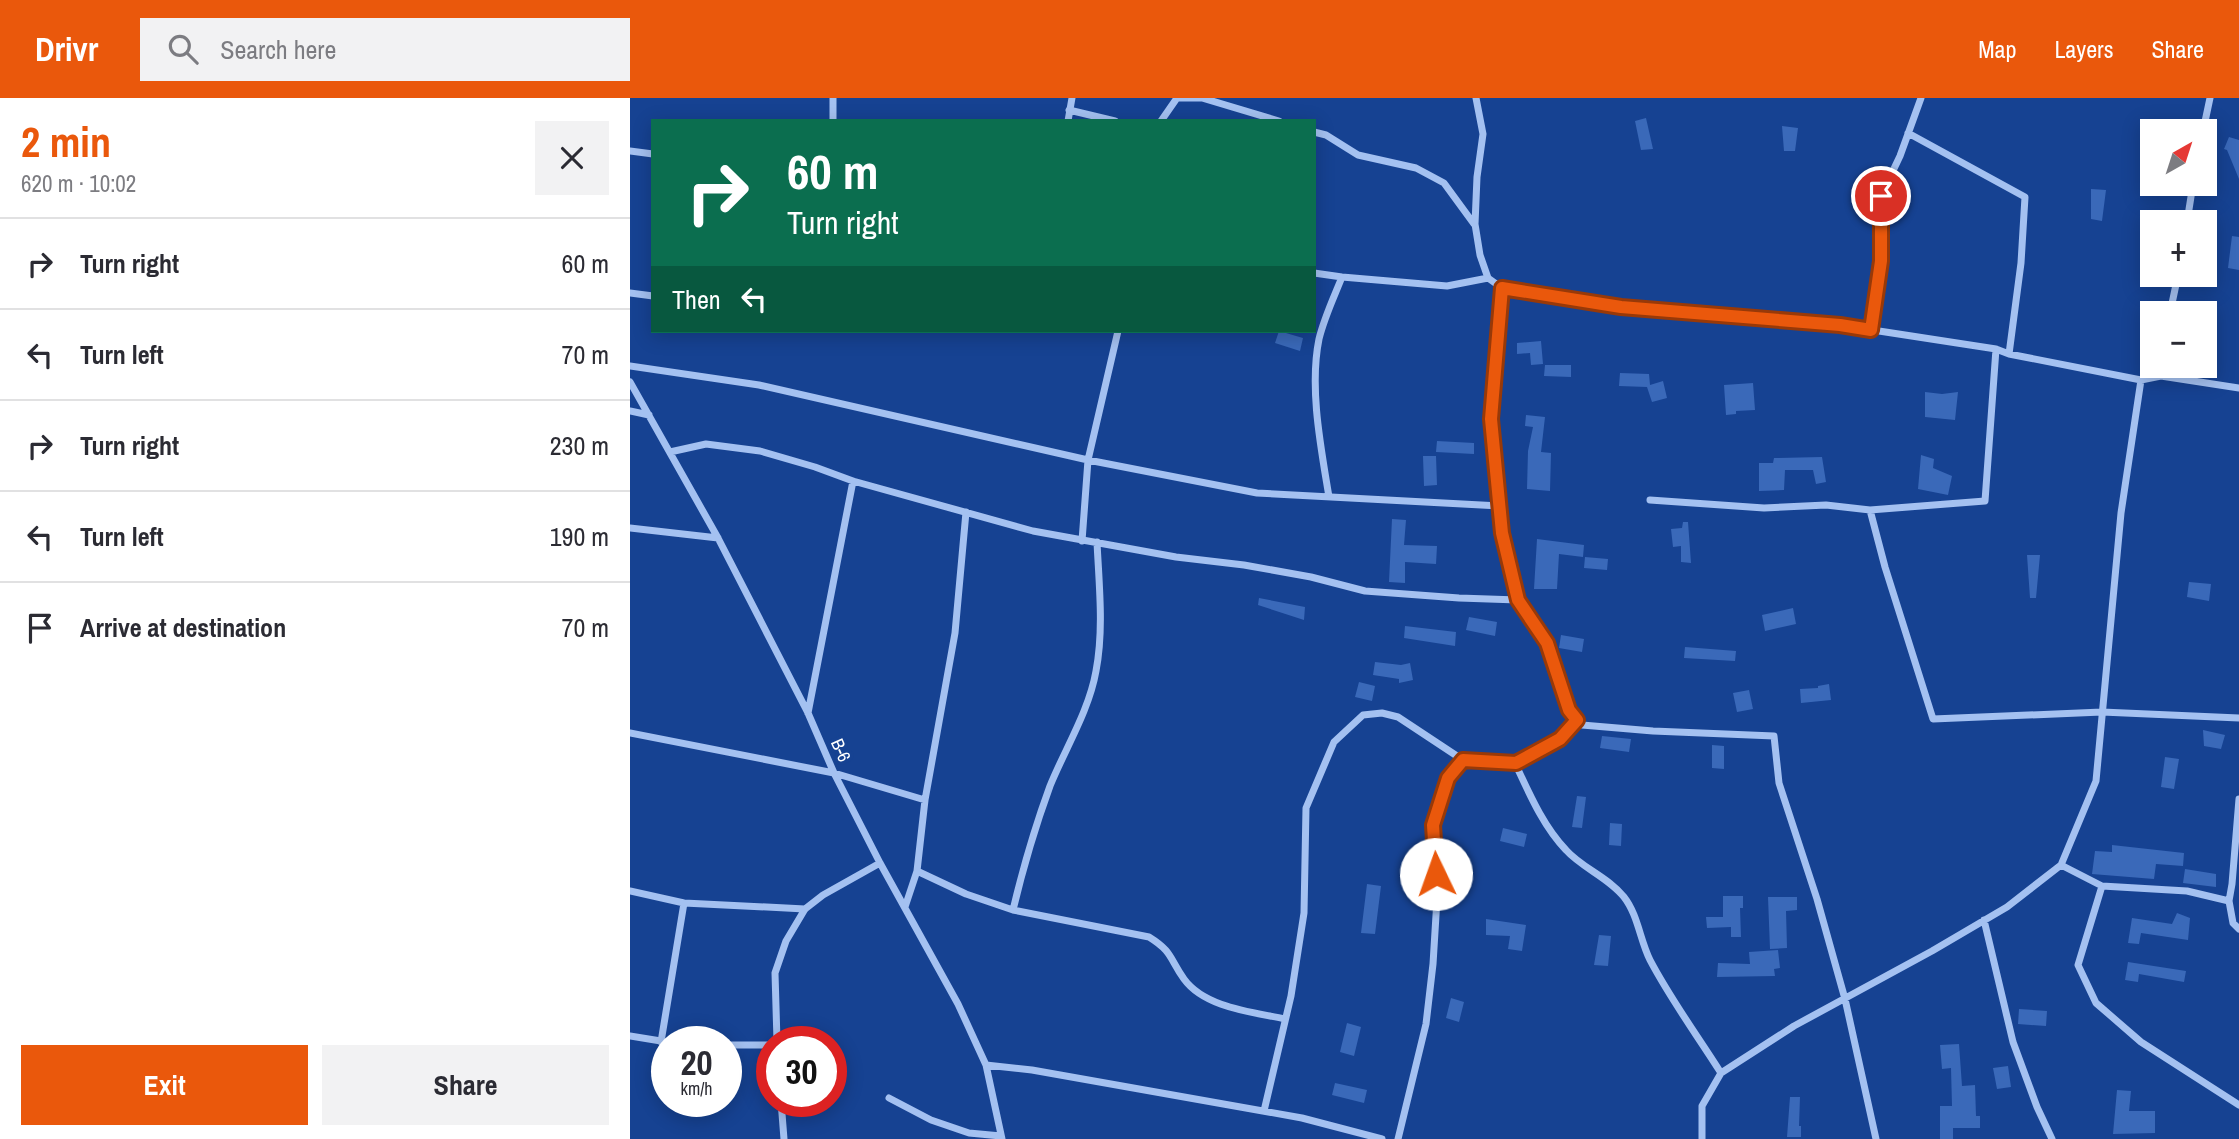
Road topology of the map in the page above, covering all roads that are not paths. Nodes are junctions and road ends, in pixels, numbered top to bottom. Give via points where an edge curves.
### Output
1 (833, 98) edge
2 (1072, 98) edge
3 (1177, 98) edge
4 (1476, 98) edge
5 (1921, 98) edge
6 (2210, 98) edge
7 (1069, 110) junction
8 (834, 119) edge
9 (1068, 119) edge
10 (1107, 119) edge
11 (1162, 119) edge
12 (1272, 119) edge
13 (2206, 119) edge
14 (1316, 132) edge
15 (1908, 133) junction
16 (630, 151) edge
17 (651, 154) edge
18 (1475, 224) junction
19 (1316, 273) edge
20 (1342, 277) junction
21 (1488, 278) junction
22 (1502, 288) junction
23 (630, 293) edge
24 (651, 296) edge
25 (1871, 330) junction
26 (1118, 333) edge
27 (1996, 349) junction
28 (2009, 354) junction
29 (630, 366) edge
30 (2151, 378) edge
31 (2174, 378) edge
32 (2141, 380) junction
33 (630, 382) edge
34 (2239, 388) edge
35 (630, 411) edge
36 (649, 415) junction
37 (670, 452) junction
38 (1088, 460) junction
39 (853, 481) junction
40 (1329, 497) junction
41 (1650, 500) dead end
42 (1500, 506) junction
43 (1870, 510) junction
44 (966, 512) junction
45 (630, 527) edge
46 (718, 538) junction
47 (1082, 541) junction
48 (1097, 542) junction
49 (1518, 600) junction
50 (2102, 712) junction
51 (808, 713) junction
52 (2239, 718) edge
53 (1577, 720) junction
54 (630, 733) edge
55 (1463, 760) junction
56 (1516, 763) junction
57 (834, 773) junction
58 (2239, 799) edge
59 (925, 800) junction
60 (880, 863) junction
61 (2061, 865) junction
62 (917, 871) junction
63 (2236, 872) edge
64 (2102, 886) junction
65 (630, 891) edge
66 (2229, 901) junction
67 (684, 903) junction
68 (905, 907) junction
69 (805, 909) junction
70 (1013, 910) junction
71 (1984, 920) junction
72 (2239, 929) edge
73 (1845, 999) junction
74 (1285, 1019) junction
75 (666, 1026) edge
76 (777, 1026) edge
77 (630, 1036) edge
78 (651, 1040) edge
79 (986, 1065) junction
80 (1721, 1073) junction
81 (889, 1098) dead end
82 (2239, 1105) edge
83 (1264, 1111) junction
84 (782, 1117) edge
85 (1002, 1137) edge
86 (1372, 1138) edge
87 (784, 1139) edge
88 (1382, 1139) edge
89 (1398, 1139) edge
90 (1702, 1139) edge
91 (1877, 1139) edge
92 (2052, 1139) edge

1 - 8 street
2 - 7 street
3 - 11 street
3 - 12 street via 1202,98
4 - 18 street via 1483,134
5 - 15 street
6 - 13 street
7 - 9 street
7 - 10 street
14 - 18 street via 1358,155 1416,169 1444,183
15 - 25 street via 1881,196 1881,261
15 - 28 street via 2025,197
16 - 17 street
18 - 21 street
19 - 20 street
20 - 21 street via 1447,286
20 - 40 street via 1315,364 1320,445
21 - 22 street
22 - 25 street via 1621,307
22 - 42 street via 1491,419
23 - 24 street
25 - 27 street
26 - 38 street
27 - 28 street
27 - 43 street via 1985,501
28 - 32 street
29 - 38 street via 759,385
30 - 32 street
31 - 34 street
32 - 50 street via 2121,513
33 - 36 street, B-6
35 - 36 street
36 - 37 street, B-6
37 - 39 street via 706,444 732,446
37 - 46 street, B-6
38 - 40 street via 1257,493
38 - 47 street
39 - 44 street
39 - 51 street
40 - 42 street
41 - 43 street
42 - 49 street
43 - 50 street via 1933,719
44 - 47 street
44 - 59 street via 955,633
45 - 46 street
46 - 51 street, B-6
47 - 48 street
48 - 49 street via 1271,569 1365,591
48 - 70 street via 1101,636 1096,674 1028,849
49 - 53 street via 1547,643 1569,710
50 - 52 street
50 - 61 street via 2096,781
51 - 57 street, B-6
53 - 56 street via 1560,739
53 - 73 street via 1582,725 1653,731 1774,736 1779,782
54 - 57 street
55 - 56 street
55 - 74 street via 1398,718 1382,713 1363,715 1334,742 1306,808 1304,913
55 - 89 street via 1448,778 1433,825 1437,899 1433,964 1426,1024
56 - 80 street via 1535,806 1566,851 1625,898 1672,1001
57 - 59 street
57 - 60 street, B-6
58 - 63 street
59 - 62 street
60 - 68 street, B-6
60 - 69 street
61 - 64 street
61 - 71 street
62 - 68 street
62 - 70 street
63 - 66 street
64 - 66 street via 2187,891
64 - 82 street via 2078,965 2096,1003 2141,1042
65 - 67 street
66 - 72 street via 2233,923
67 - 69 street
67 - 75 street
68 - 79 street, B-6
69 - 76 street via 786,941 775,973
70 - 74 street via 1149,937 1165,947 1185,981 1203,996
71 - 73 street
71 - 92 street via 2013,1042
73 - 80 street
73 - 91 street
74 - 83 street
77 - 78 street
79 - 83 street
79 - 85 street, B-6
80 - 90 street via 1702,1106
81 - 85 street via 931,1120 969,1133
83 - 86 street
84 - 87 street
86 - 88 street

